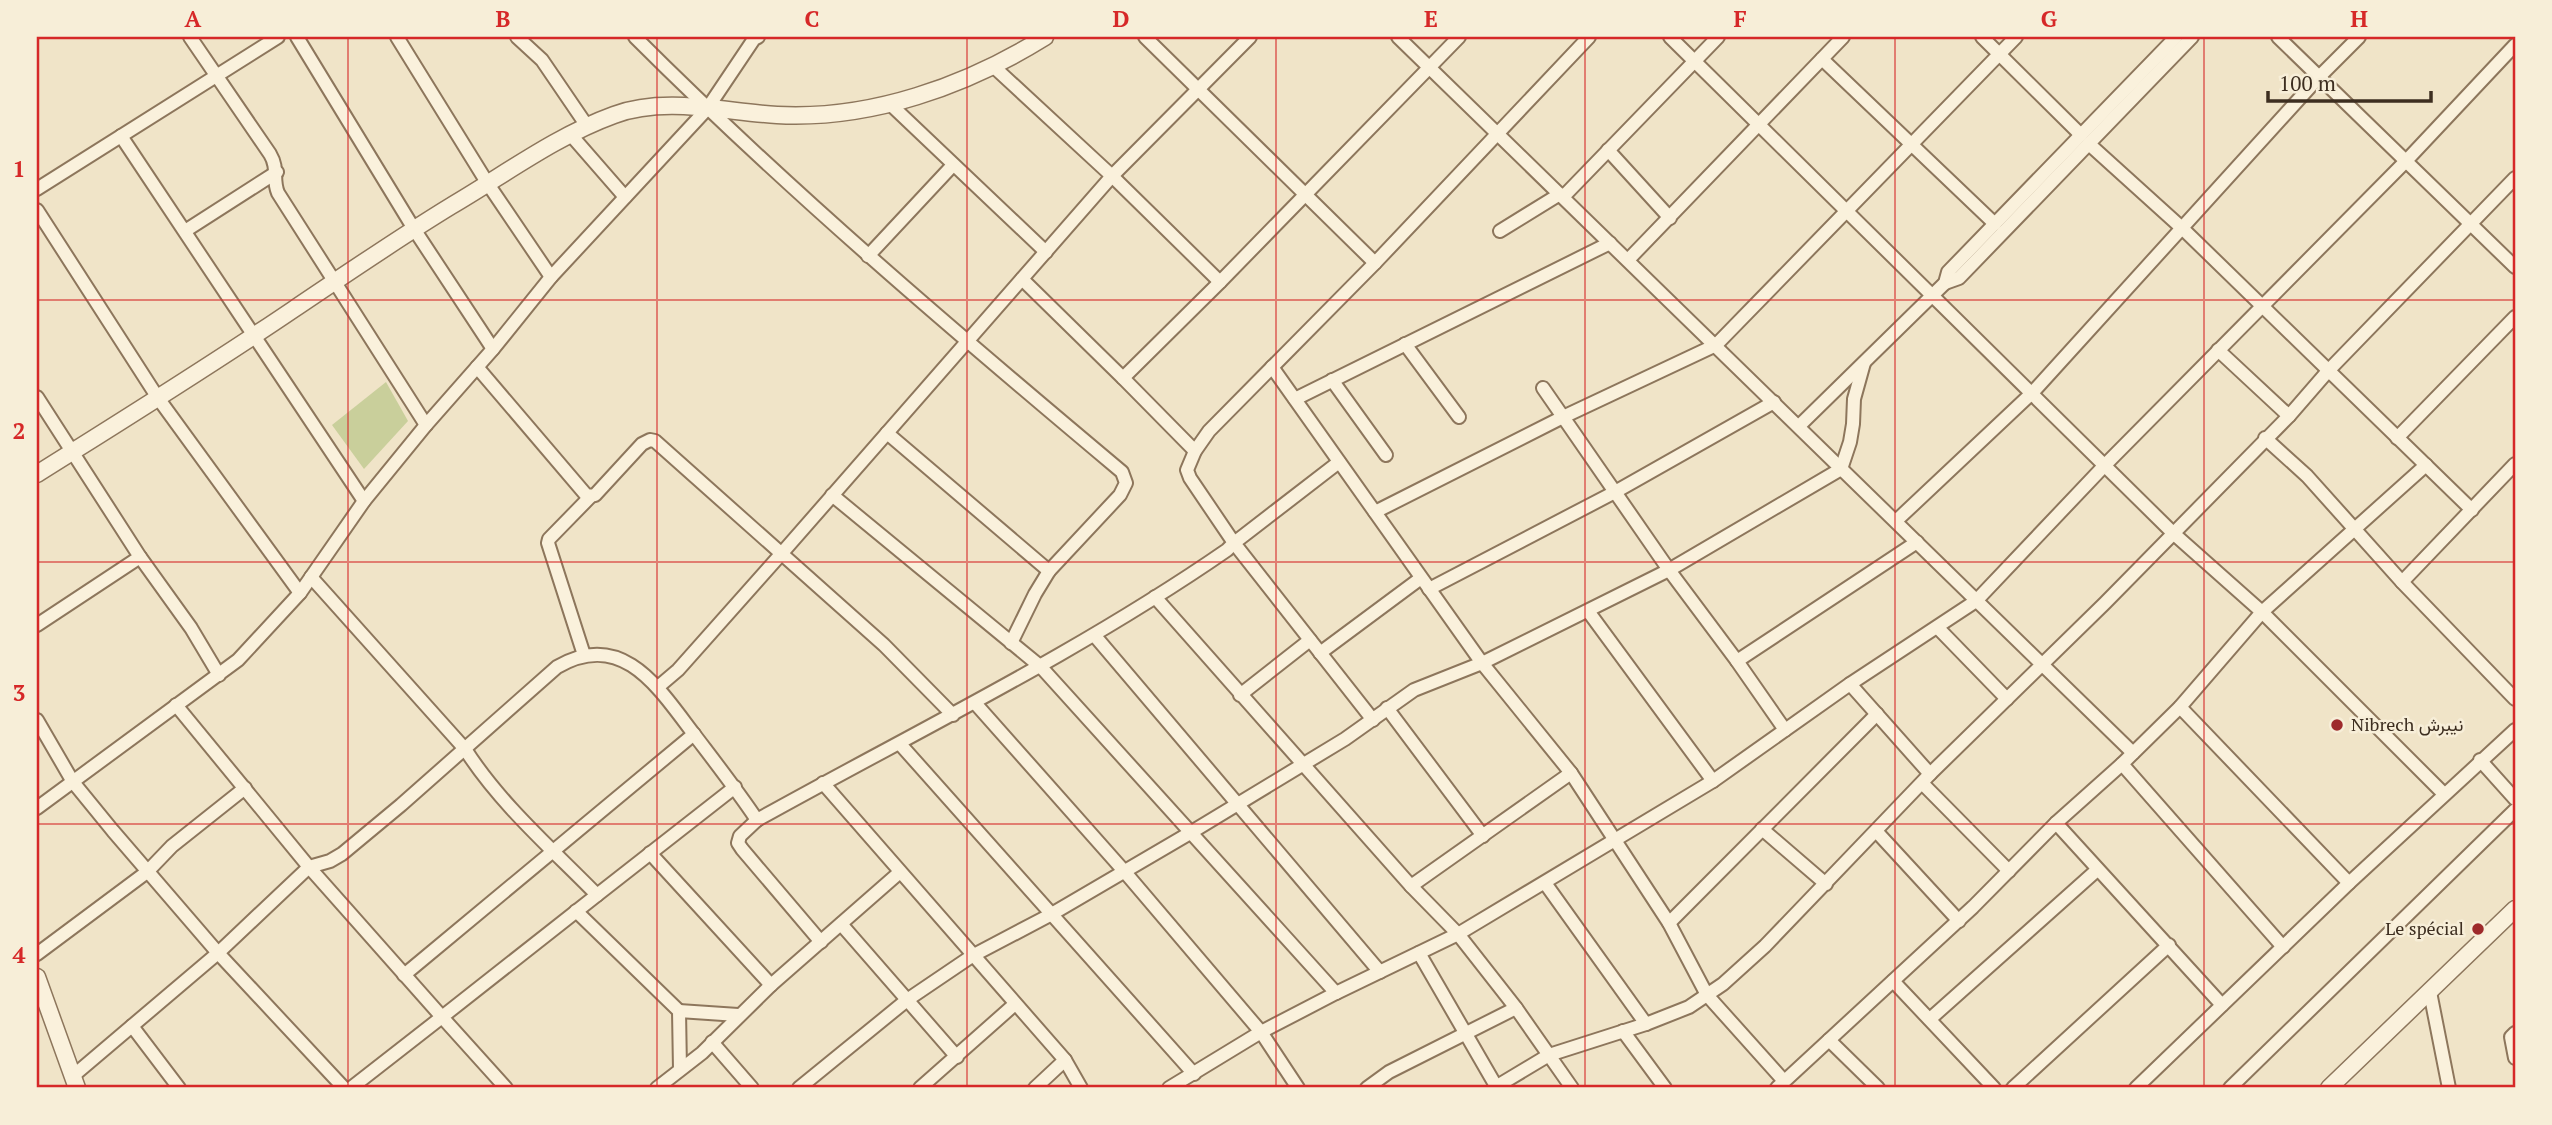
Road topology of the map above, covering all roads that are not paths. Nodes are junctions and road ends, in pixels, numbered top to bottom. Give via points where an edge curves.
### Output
1 (190, 37) edge
2 (278, 37) edge
3 (297, 37) edge
4 (397, 37) edge
5 (517, 37) edge
6 (635, 37) edge
7 (755, 37) edge
8 (1045, 37) edge
9 (1145, 37) edge
10 (1250, 37) edge
11 (1398, 37) edge
12 (1459, 37) edge
13 (1589, 37) edge
14 (1670, 37) edge
15 (1718, 37) edge
16 (1843, 37) edge
17 (1982, 37) edge
18 (2016, 37) edge
19 (2176, 37) edge
20 (2192, 37) edge
21 (2278, 37) edge
22 (2359, 37) edge
23 (2515, 45) edge
24 (2000, 54) junction
25 (1822, 59) junction
26 (1695, 60) junction
27 (993, 66) junction
28 (1430, 67) junction
29 (215, 76) junction
30 (2319, 77) junction
31 (1198, 89) junction
32 (889, 103) junction
33 (707, 109) junction
34 (1760, 124) junction
35 (587, 126) junction
36 (1498, 134) junction
37 (571, 135) junction
38 (121, 136) junction
39 (2085, 139) junction
40 (1911, 145) junction
41 (1608, 150) junction
42 (2406, 161) junction
43 (953, 165) junction
44 (277, 172) junction
45 (1112, 176) junction
46 (2515, 178) edge
47 (488, 184) junction
48 (37, 189) edge
49 (1306, 195) junction
50 (1562, 196) junction
51 (625, 197) junction
52 (37, 210) edge
53 (1846, 211) junction
54 (1670, 218) junction
55 (1995, 224) junction
56 (2472, 225) junction
57 (414, 229) junction
58 (2183, 229) junction
59 (185, 231) junction
60 (1500, 232) dead end
61 (1610, 243) junction
62 (1046, 252) junction
63 (868, 256) junction
64 (1628, 260) junction
65 (1375, 263) junction
66 (2515, 267) edge
67 (551, 276) junction
68 (1022, 279) junction
69 (335, 281) junction
70 (1220, 282) junction
71 (1945, 283) junction
72 (1933, 295) junction
73 (2261, 306) junction
74 (2515, 317) edge
75 (255, 335) junction
76 (967, 342) junction
77 (1405, 344) junction
78 (1716, 345) junction
79 (493, 349) junction
80 (2218, 350) junction
81 (1864, 362) junction
82 (477, 367) junction
83 (1272, 367) junction
84 (2328, 371) junction
85 (1123, 378) junction
86 (1332, 380) junction
87 (1543, 388) dead end
88 (2033, 392) junction
89 (37, 397) edge
90 (158, 398) junction
91 (1295, 399) junction
92 (1774, 402) junction
93 (2289, 416) junction
94 (1460, 417) dead end
95 (1563, 417) junction
96 (426, 425) junction
97 (1798, 426) junction
98 (887, 433) junction
99 (2265, 438) junction
100 (2398, 438) junction
101 (1195, 451) junction
102 (73, 452) junction
103 (1385, 455) dead end
104 (1339, 462) junction
105 (2515, 464) edge
106 (2105, 465) junction
107 (2426, 465) junction
108 (1841, 469) junction
109 (37, 474) edge
110 (1615, 492) junction
111 (832, 495) junction
112 (592, 496) junction
113 (364, 501) junction
114 (2472, 510) junction
115 (1374, 512) junction
116 (1896, 521) junction
117 (2353, 529) junction
118 (2173, 533) junction
119 (1917, 542) junction
120 (1234, 543) junction
121 (782, 554) junction
122 (140, 557) junction
123 (1669, 570) junction
124 (1049, 572) junction
125 (311, 577) junction
126 (1421, 578) junction
127 (2402, 582) junction
128 (1429, 589) junction
129 (300, 593) junction
130 (1155, 597) junction
131 (1976, 601) junction
132 (1588, 611) junction
133 (2262, 612) junction
134 (37, 625) edge
135 (1938, 628) junction
136 (1095, 636) junction
137 (1310, 640) junction
138 (1011, 643) junction
139 (1320, 653) junction
140 (584, 655) junction
141 (1737, 661) junction
142 (1482, 663) junction
143 (2042, 665) junction
144 (1041, 667) junction
145 (219, 675) junction
146 (1850, 684) junction
147 (658, 687) junction
148 (1240, 695) junction
149 (2007, 699) junction
150 (2515, 699) edge
151 (975, 703) junction
152 (176, 705) junction
153 (2180, 707) junction
154 (1387, 708) junction
155 (1877, 714) junction
156 (953, 715) junction
157 (37, 720) edge
158 (1373, 720) junction
159 (1785, 730) junction
160 (2515, 730) edge
161 (694, 734) junction
162 (900, 744) junction
163 (465, 749) junction
164 (2133, 753) junction
165 (2480, 760) junction
166 (1303, 764) junction
167 (2122, 764) junction
168 (1571, 773) junction
169 (1926, 778) junction
170 (1713, 781) junction
171 (73, 782) junction
172 (823, 783) junction
173 (735, 787) junction
174 (245, 788) junction
175 (2444, 794) junction
176 (2515, 799) edge
177 (1238, 804) junction
178 (37, 808) edge
179 (2515, 810) edge
180 (757, 820) junction
181 (2056, 823) junction
182 (1762, 829) junction
183 (1877, 831) junction
184 (1190, 833) junction
185 (1483, 836) junction
186 (1617, 841) junction
187 (554, 851) junction
188 (650, 853) junction
189 (309, 867) junction
190 (2097, 870) junction
191 (1124, 871) junction
192 (2009, 871) junction
193 (147, 872) junction
194 (900, 872) junction
195 (1545, 883) junction
196 (2349, 883) junction
197 (1826, 884) junction
198 (1411, 886) junction
199 (597, 895) junction
200 (2515, 909) edge
201 (576, 911) junction
202 (1050, 915) junction
203 (1959, 921) junction
204 (1668, 923) junction
205 (841, 924) junction
206 (1458, 934) junction
207 (821, 942) junction
208 (2169, 945) junction
209 (2283, 947) junction
210 (218, 953) junction
211 (1419, 953) junction
212 (37, 954) edge
213 (972, 956) junction
214 (1380, 972) junction
215 (404, 975) junction
216 (37, 977) edge
217 (1894, 981) junction
218 (771, 985) junction
219 (2430, 992) junction
220 (1336, 993) junction
221 (1707, 995) junction
222 (907, 1000) junction
223 (1015, 1004) junction
224 (2222, 1005) junction
225 (1516, 1008) junction
226 (679, 1012) junction
227 (738, 1015) junction
228 (442, 1017) junction
229 (1930, 1019) junction
230 (1646, 1024) junction
231 (132, 1026) junction
232 (1623, 1031) junction
233 (1261, 1032) junction
234 (2515, 1032) edge
235 (1467, 1035) junction
236 (1829, 1040) junction
237 (712, 1042) junction
238 (1549, 1055) junction
239 (957, 1057) junction
240 (2515, 1058) edge
241 (1065, 1060) junction
242 (680, 1069) junction
243 (1194, 1074) junction
244 (75, 1082) edge
245 (1781, 1085) edge
246 (1495, 1087) edge
247 (179, 1088) edge
248 (344, 1088) edge
249 (351, 1088) edge
250 (506, 1088) edge
251 (657, 1088) edge
252 (751, 1088) edge
253 (799, 1088) edge
254 (920, 1088) edge
255 (1035, 1088) edge
256 (1082, 1088) edge
257 (1168, 1088) edge
258 (1298, 1088) edge
259 (1367, 1088) edge
260 (1572, 1088) edge
261 (1665, 1088) edge
262 (1878, 1088) edge
263 (1994, 1088) edge
264 (2013, 1088) edge
265 (2136, 1088) edge
266 (2230, 1088) edge
267 (2329, 1088) edge
268 (2449, 1088) edge

1 - 29 street
2 - 29 street
3 - 57 street
4 - 47 street
5 - 35 street via 542,60
6 - 33 street
7 - 33 street
8 - 27 street
9 - 31 street
10 - 31 street
11 - 28 street
12 - 28 street
13 - 36 street
14 - 26 street
15 - 26 street
16 - 25 street
17 - 24 street
18 - 24 street
19 - 39 street
20 - 39 street
21 - 30 street
22 - 30 street
23 - 42 street
24 - 39 street
24 - 40 street
25 - 34 street
25 - 40 street
26 - 34 street
26 - 41 street
27 - 32 street
27 - 45 street
28 - 36 street
28 - 49 street
29 - 38 street
29 - 44 street via 270,154
30 - 42 street
30 - 58 street
31 - 45 street
31 - 49 street
32 - 33 street via 802,115
32 - 43 street
33 - 35 street via 638,108
33 - 51 street
33 - 63 street
34 - 53 street
34 - 54 street
35 - 37 street
36 - 50 street
36 - 65 street
37 - 47 street
37 - 51 street
38 - 48 street
38 - 59 street
39 - 55 street
39 - 58 street
39 - 71 street via 1959,278
40 - 53 street
40 - 55 street
41 - 50 street
41 - 54 street
42 - 56 street
42 - 73 street
43 - 62 street
43 - 63 street
44 - 59 street
44 - 69 street via 278,193
45 - 62 street
45 - 70 street
46 - 56 street
47 - 57 street
47 - 67 street
49 - 65 street
49 - 70 street
50 - 60 street
50 - 61 street
51 - 67 street
52 - 90 street
53 - 72 street
53 - 78 street
54 - 64 street
55 - 71 street via 1948,272
56 - 66 street
56 - 84 street
57 - 69 street
57 - 79 street
58 - 73 street
58 - 88 street
59 - 75 street
61 - 64 street
61 - 77 street
62 - 68 street
63 - 76 street
64 - 78 street
65 - 83 street
67 - 79 street
68 - 76 street
68 - 85 street
69 - 75 street
69 - 96 street
70 - 85 street
71 - 72 street
72 - 81 street
72 - 88 street
73 - 80 street
73 - 84 street
74 - 100 street
75 - 90 street
75 - 113 street
76 - 98 street
76 - 124 street via 1122,472 1126,483
77 - 86 street
77 - 94 street
78 - 92 street
78 - 95 street
79 - 82 street
80 - 93 street
80 - 106 street
81 - 97 street
81 - 108 street
82 - 96 street
82 - 112 street via 587,496
83 - 91 street
83 - 101 street
84 - 93 street
84 - 100 street
85 - 101 street
86 - 91 street
86 - 103 street
87 - 95 street
88 - 106 street
88 - 116 street
89 - 102 street
90 - 102 street
90 - 129 street
91 - 104 street
92 - 97 street
92 - 110 street
93 - 99 street
95 - 110 street
95 - 115 street
96 - 113 street
97 - 108 street
98 - 111 street
98 - 124 street
99 - 117 street via 2307,476
99 - 118 street
100 - 107 street
101 - 120 street via 1187,470 1190,478
102 - 109 street
102 - 122 street
104 - 115 street
104 - 120 street
105 - 114 street
106 - 118 street
106 - 131 street
107 - 114 street
107 - 117 street
108 - 116 street
108 - 123 street
110 - 123 street
110 - 128 street
111 - 121 street
111 - 138 street
112 - 121 street via 642,444 655,441
112 - 140 street via 548,544
113 - 125 street
114 - 127 street
115 - 126 street
116 - 119 street
117 - 127 street
117 - 133 street
118 - 133 street
118 - 143 street
119 - 131 street
119 - 141 street
120 - 130 street
120 - 137 street
121 - 147 street
121 - 156 street via 884,645
122 - 134 street
122 - 145 street
123 - 132 street
123 - 141 street
124 - 138 street
125 - 129 street
125 - 163 street
126 - 128 street
126 - 139 street
127 - 150 street
128 - 142 street
129 - 145 street
130 - 136 street
130 - 148 street
131 - 135 street
131 - 143 street
132 - 142 street
132 - 170 street
133 - 153 street
133 - 175 street
135 - 146 street
135 - 149 street
136 - 144 street
136 - 177 street
137 - 139 street
137 - 148 street
138 - 144 street
139 - 158 street
140 - 147 street via 615,657 635,666
140 - 163 street via 557,667
141 - 159 street
142 - 154 street via 1414,690
142 - 168 street
143 - 149 street
143 - 164 street
144 - 151 street
144 - 184 street
145 - 152 street
146 - 155 street
146 - 159 street
147 - 161 street
148 - 166 street
149 - 169 street
151 - 156 street
151 - 191 street
152 - 171 street
152 - 174 street
153 - 164 street
153 - 196 street
154 - 158 street
154 - 185 street
155 - 169 street
155 - 182 street
156 - 162 street
157 - 171 street
158 - 166 street
159 - 170 street
160 - 165 street
161 - 173 street
161 - 187 street
162 - 172 street
162 - 202 street
163 - 187 street
163 - 189 street via 342,854
164 - 167 street
165 - 175 street
165 - 176 street
166 - 177 street
166 - 198 street
167 - 181 street
167 - 209 street
168 - 185 street
168 - 186 street
169 - 183 street
169 - 192 street
170 - 186 street
171 - 178 street
171 - 193 street
172 - 180 street
172 - 194 street
173 - 180 street
173 - 188 street
174 - 189 street
174 - 193 street
175 - 196 street
177 - 184 street
177 - 214 street
179 - 266 street
180 - 207 street via 738,843
181 - 190 street
181 - 192 street
182 - 197 street
182 - 204 street
183 - 197 street
183 - 203 street
184 - 191 street
184 - 220 street
185 - 198 street
186 - 195 street
186 - 204 street
187 - 199 street
187 - 215 street
188 - 199 street
188 - 218 street
189 - 210 street
189 - 215 street
190 - 208 street
190 - 229 street
191 - 202 street
191 - 233 street
192 - 203 street
193 - 210 street
193 - 212 street
194 - 205 street
194 - 213 street
195 - 206 street
195 - 230 street
196 - 209 street
197 - 221 street via 1765,946
198 - 206 street
199 - 201 street
200 - 219 street
201 - 226 street
201 - 228 street
202 - 213 street
202 - 243 street
203 - 217 street
204 - 221 street
205 - 207 street
205 - 222 street
206 - 211 street
206 - 225 street
207 - 218 street
208 - 224 street
208 - 264 street
209 - 224 street
210 - 231 street
210 - 248 street
211 - 214 street
211 - 235 street
213 - 222 street
213 - 223 street
214 - 220 street
215 - 228 street
216 - 244 street
217 - 229 street
217 - 236 street
218 - 227 street
219 - 267 street
219 - 268 street
220 - 233 street
221 - 230 street
221 - 245 street
222 - 239 street
222 - 253 street
223 - 239 street
223 - 241 street
224 - 265 street
225 - 235 street
225 - 238 street
226 - 227 street
226 - 242 street
227 - 237 street
228 - 249 street
228 - 250 street
229 - 263 street
230 - 232 street
231 - 244 street
231 - 247 street
232 - 238 street
232 - 261 street
233 - 243 street
233 - 258 street
234 - 240 street via 2511,1037
235 - 246 street
235 - 259 street via 1414,1059
236 - 245 street
236 - 262 street
237 - 242 street
237 - 252 street
238 - 246 street
238 - 260 street
239 - 254 street
241 - 255 street
241 - 256 street
242 - 251 street
243 - 257 street

